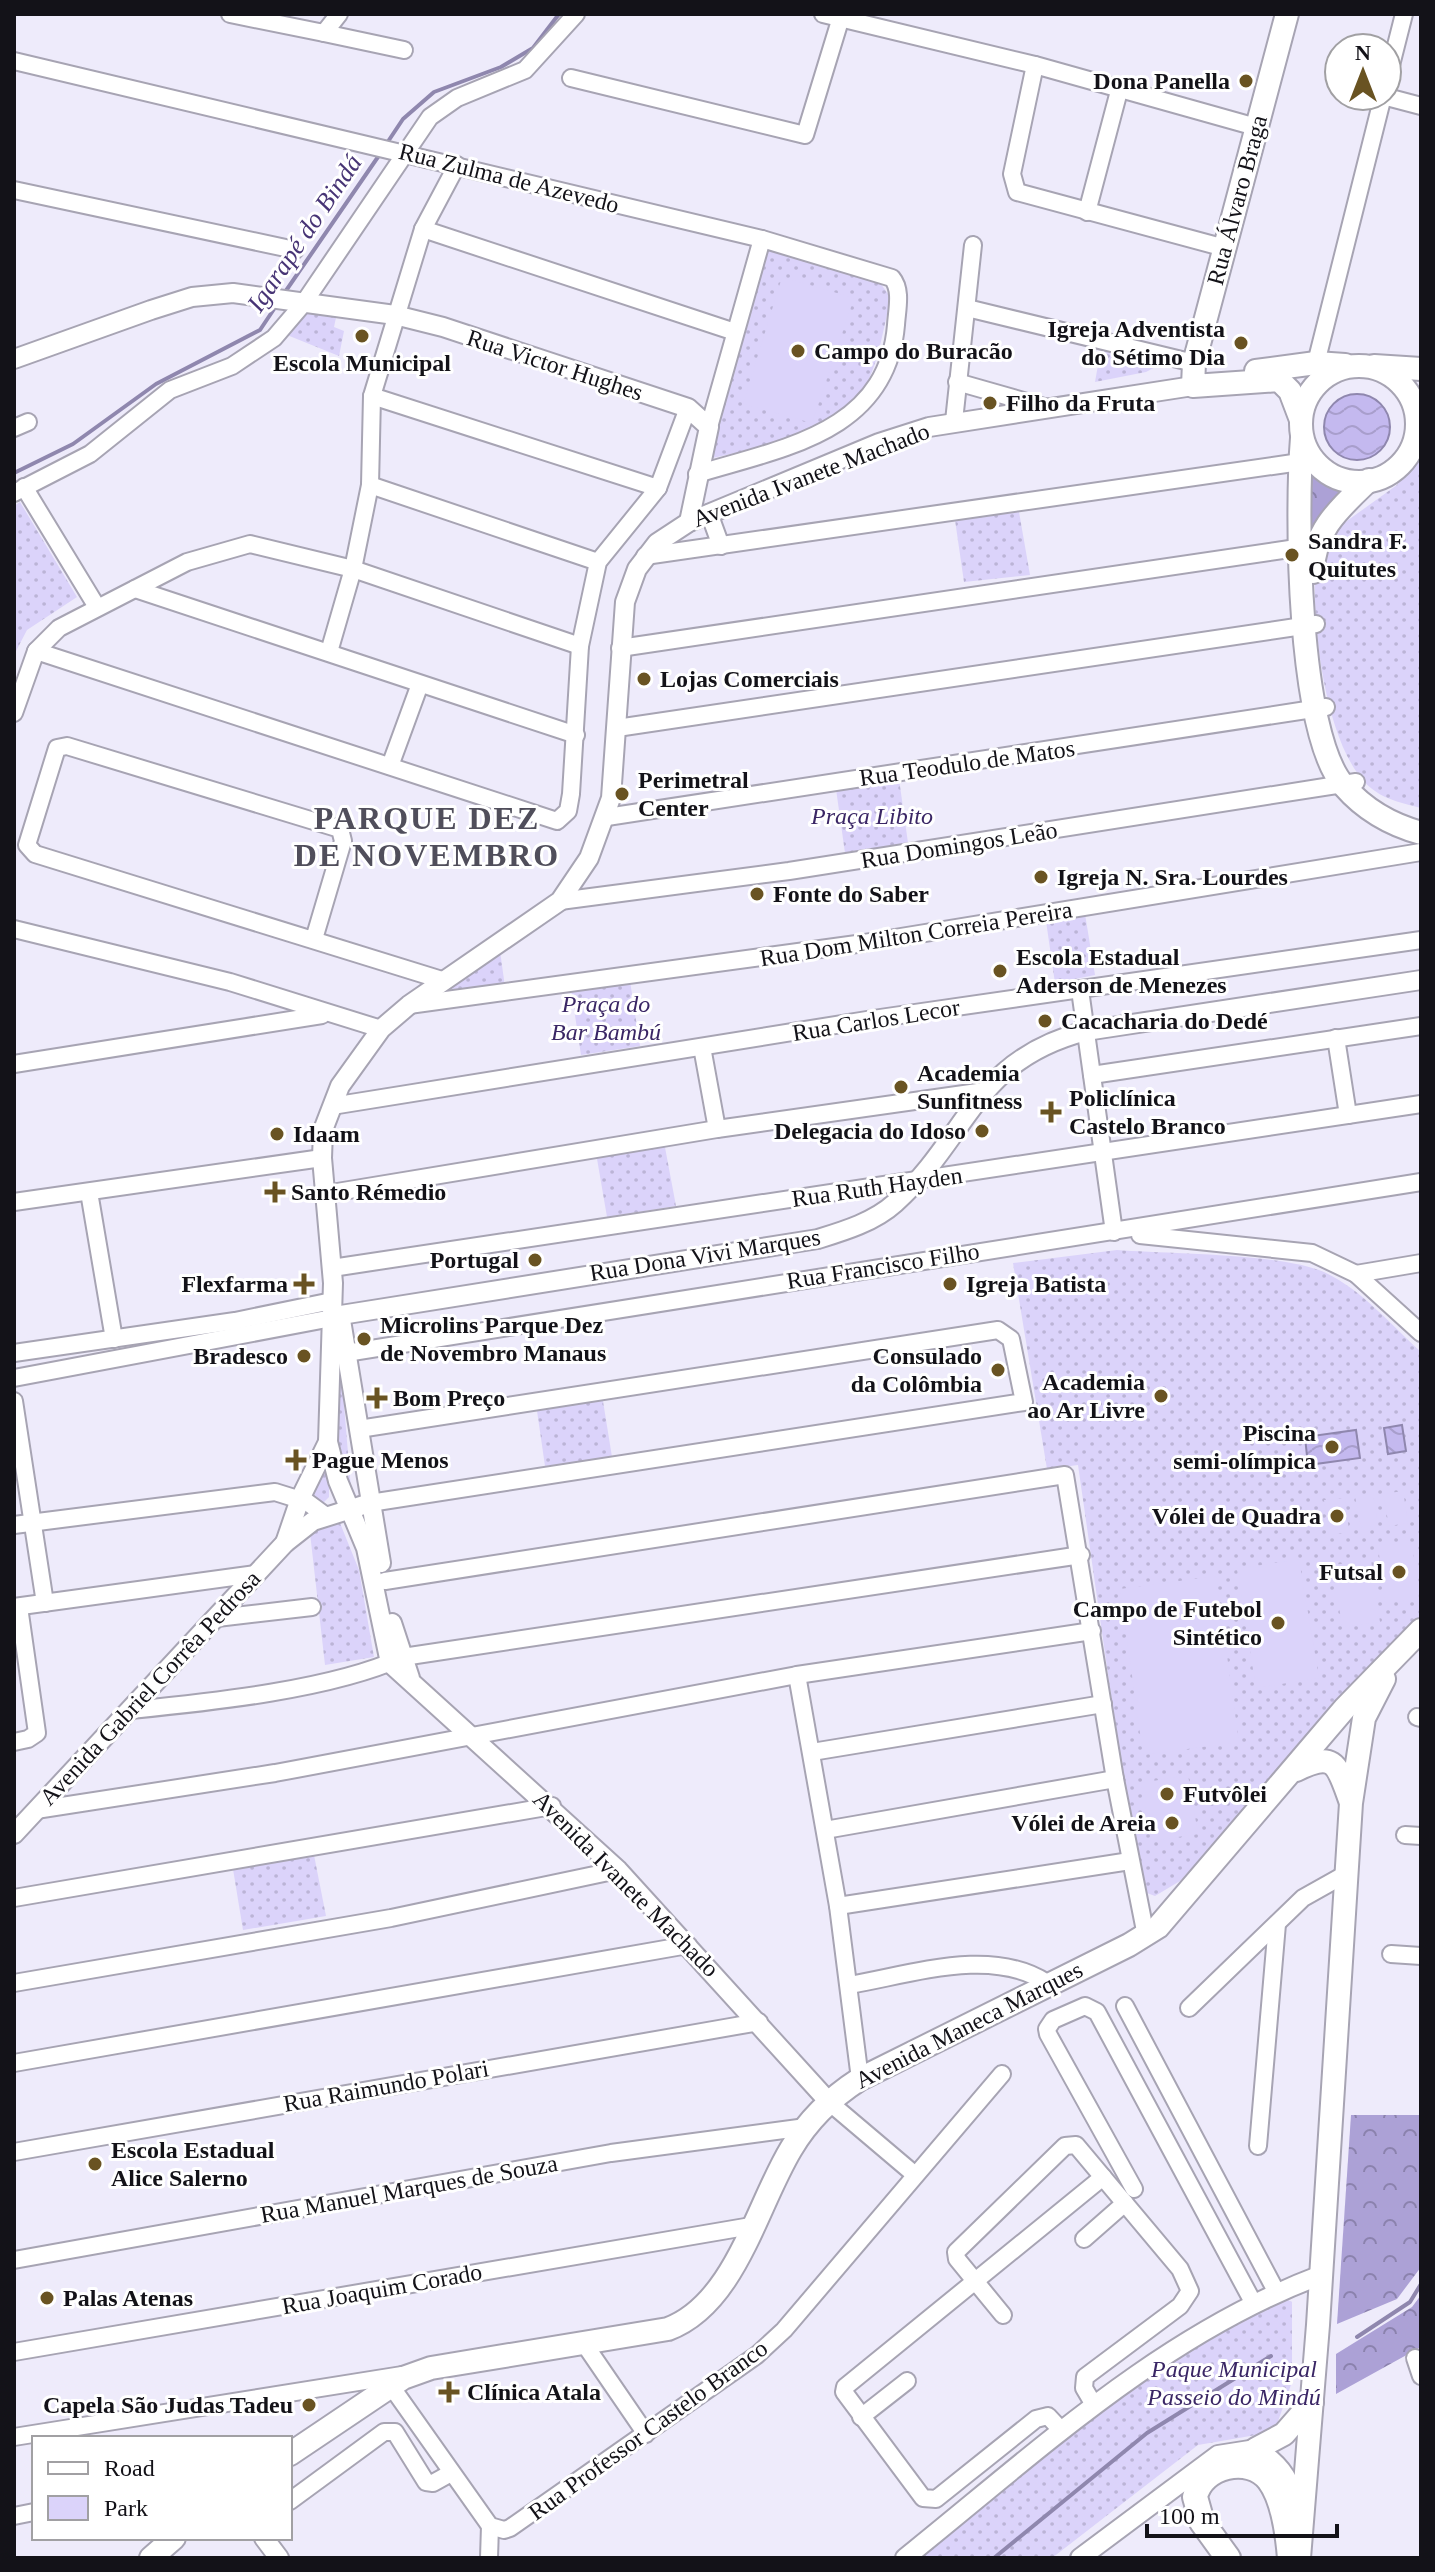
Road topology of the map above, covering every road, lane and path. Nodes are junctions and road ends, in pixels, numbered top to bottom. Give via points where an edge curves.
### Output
1 (230, 14) edge
2 (339, 14) edge
3 (576, 14) edge
4 (823, 14) edge
5 (1287, 14) edge
6 (841, 16) edge
7 (261, 18) edge
8 (324, 33) junction
9 (404, 50) dead end
10 (14, 61) edge
11 (1035, 65) junction
12 (571, 78) dead end
13 (1119, 91) junction
14 (1379, 112) edge
15 (1256, 127) junction
16 (399, 151) junction
17 (457, 165) junction
18 (14, 190) edge
19 (1087, 212) junction
20 (423, 229) junction
21 (762, 239) junction
22 (973, 245) dead end
23 (1225, 248) junction
24 (295, 250) dead end
25 (296, 302) junction
26 (967, 308) junction
27 (395, 315) junction
28 (735, 332) junction
29 (14, 359) edge
30 (1316, 363) junction
31 (1360, 366) junction
32 (1421, 369) edge
33 (1193, 375) junction
34 (957, 382) junction
35 (1221, 382) junction
36 (372, 396) junction
37 (688, 408) junction
38 (1049, 408) junction
39 (954, 421) junction
40 (1418, 424) edge
41 (709, 427) junction
42 (1302, 429) junction
43 (1300, 462) junction
44 (697, 474) junction
45 (1369, 480) junction
46 (370, 485) junction
47 (658, 488) junction
48 (19, 490) edge
49 (709, 513) junction
50 (689, 522) junction
51 (721, 546) junction
52 (1308, 546) junction
53 (645, 556) junction
54 (598, 562) junction
55 (353, 569) junction
56 (135, 589) junction
57 (97, 607) junction
58 (1311, 625) junction
59 (580, 646) junction
60 (620, 648) junction
61 (36, 651) junction
62 (329, 652) junction
63 (420, 684) junction
64 (15, 703) edge
65 (1320, 708) junction
66 (617, 728) junction
67 (576, 735) junction
68 (390, 766) junction
69 (1349, 783) junction
70 (607, 817) junction
71 (1421, 820) edge
72 (1421, 833) edge
73 (1421, 852) edge
74 (560, 901) junction
75 (14, 929) edge
76 (314, 939) junction
77 (1421, 940) edge
78 (1421, 980) edge
79 (445, 981) junction
80 (1080, 990) junction
81 (409, 1005) junction
82 (328, 1014) junction
83 (1421, 1026) edge
84 (381, 1029) junction
85 (1086, 1031) junction
86 (1336, 1038) junction
87 (702, 1047) junction
88 (14, 1064) edge
89 (1092, 1075) junction
90 (985, 1091) junction
91 (1421, 1104) edge
92 (332, 1106) junction
93 (1348, 1115) junction
94 (717, 1129) junction
95 (1103, 1154) junction
96 (322, 1158) junction
97 (915, 1182) junction
98 (1421, 1182) edge
99 (89, 1192) junction
100 (325, 1194) junction
101 (14, 1202) edge
102 (1114, 1232) junction
103 (1421, 1263) edge
104 (332, 1268) junction
105 (1356, 1274) junction
106 (335, 1306) junction
107 (1421, 1333) edge
108 (114, 1339) junction
109 (14, 1353) edge
110 (346, 1353) junction
111 (14, 1378) edge
112 (331, 1395) junction
113 (354, 1400) junction
114 (14, 1401) edge
115 (359, 1429) junction
116 (328, 1442) junction
117 (300, 1499) junction
118 (370, 1503) junction
119 (349, 1508) junction
120 (326, 1516) junction
121 (22, 1524) edge
122 (285, 1543) junction
123 (1081, 1555) junction
124 (256, 1574) junction
125 (385, 1581) junction
126 (45, 1603) junction
127 (17, 1607) edge
128 (312, 1607) dead end
129 (217, 1618) junction
130 (1421, 1630) edge
131 (1092, 1631) junction
132 (1421, 1640) edge
133 (396, 1660) junction
134 (797, 1675) junction
135 (1103, 1704) junction
136 (131, 1710) junction
137 (472, 1734) junction
138 (14, 1742) edge
139 (812, 1752) junction
140 (1287, 1774) junction
141 (1115, 1779) junction
142 (1351, 1803) junction
143 (552, 1806) junction
144 (36, 1810) junction
145 (825, 1830) junction
146 (14, 1834) edge
147 (1130, 1861) junction
148 (618, 1870) junction
149 (1344, 1875) junction
150 (14, 1898) edge
151 (838, 1906) junction
152 (1277, 1924) junction
153 (1146, 1936) junction
154 (688, 1945) junction
155 (1391, 1954) dead end
156 (1421, 1956) edge
157 (14, 1983) edge
158 (1047, 1983) junction
159 (849, 1985) junction
160 (1125, 2006) dead end
161 (1189, 2008) dead end
162 (759, 2022) junction
163 (14, 2063) edge
164 (1002, 2074) dead end
165 (860, 2079) junction
166 (829, 2102) junction
167 (806, 2127) junction
168 (1258, 2146) dead end
169 (14, 2152) edge
170 (914, 2174) junction
171 (1103, 2177) junction
172 (1130, 2196) junction
173 (751, 2226) junction
174 (1084, 2239) dead end
175 (14, 2260) edge
176 (1321, 2275) junction
177 (976, 2281) junction
178 (1277, 2293) junction
179 (1254, 2304) junction
180 (1003, 2315) dead end
181 (583, 2342) junction
182 (14, 2352) edge
183 (1415, 2358) dead end
184 (416, 2373) junction
185 (1421, 2376) edge
186 (907, 2381) dead end
187 (391, 2386) junction
188 (1312, 2402) junction
189 (1094, 2405) junction
190 (861, 2417) junction
191 (1062, 2431) junction
192 (646, 2434) junction
193 (14, 2437) edge
194 (1256, 2449) junction
195 (292, 2453) edge
196 (451, 2473) junction
197 (292, 2499) edge
198 (1301, 2525) junction
199 (490, 2526) junction
200 (266, 2540) edge
201 (279, 2558) edge
202 (489, 2558) edge
203 (905, 2558) edge
204 (1080, 2558) edge
205 (1228, 2558) edge
206 (1290, 2558) edge
207 (1299, 2558) edge

1 - 7 street
2 - 8 street
3 - 16 street via 525,70 442,106
4 - 6 street
5 - 15 main road, Rua Álvaro Braga
6 - 11 street
6 - 12 street via 805,135
7 - 8 street
8 - 9 street
10 - 16 street, Rua Zulma de Azevedo
11 - 13 street
11 - 19 street via 1012,174 1017,192
13 - 15 street
13 - 19 street
14 - 30 street
15 - 23 main road, Rua Álvaro Braga
16 - 17 street, Rua Zulma de Azevedo
16 - 25 street
17 - 20 street
17 - 21 street, Rua Zulma de Azevedo
18 - 24 street
19 - 23 street
20 - 27 street
20 - 28 street
21 - 28 street
21 - 44 street, Rua Zulma de Azevedo via 883,273 897,284 887,366 856,411 829,430
22 - 26 street
23 - 33 main road, Rua Álvaro Braga
25 - 27 street, Rua Victor Hughes
25 - 29 street, Rua Victor Hughes via 233,293 192,297
25 - 48 street via 274,338 255,353 170,390 90,454
26 - 33 street
26 - 34 street
27 - 36 street
27 - 37 street, Rua Victor Hughes
28 - 41 street
30 - 31 main road, Avenida Ivanete Machado
30 - 35 main road, Avenida Ivanete Machado via 1274,367
31 - 32 main road, Avenida Ivanete Machado
31 - 40 main road via 1392,376 1401,385
31 - 42 main road via 1340,369 1317,383 1309,394
33 - 35 main road, Avenida Ivanete Machado
33 - 38 street, Avenida Ivanete Machado
34 - 38 street
34 - 39 street
35 - 42 main road, Avenida Ivanete Machado via 1279,380 1290,391
36 - 46 street
36 - 47 street
37 - 41 street, Rua Victor Hughes
37 - 47 street
38 - 39 street, Avenida Ivanete Machado
39 - 49 street, Avenida Ivanete Machado via 879,443
40 - 45 main road via 1409,452 1393,470
41 - 44 street
42 - 43 main road
42 - 45 main road via 1316,463 1327,472
43 - 51 street
43 - 52 main road
44 - 50 street
45 - 52 main road
46 - 54 street
46 - 55 street
47 - 54 street
48 - 57 street
49 - 50 street, Avenida Ivanete Machado
49 - 51 street
50 - 53 street, Avenida Ivanete Machado
51 - 53 street
52 - 58 main road
52 - 60 street
53 - 60 street, Avenida Ivanete Machado via 625,602
54 - 59 street
55 - 56 street via 250,544 187,562
55 - 59 street
55 - 62 street
56 - 57 street
56 - 62 street
57 - 61 street via 59,628
58 - 65 main road
58 - 66 street
59 - 67 street
60 - 66 street, Avenida Ivanete Machado
61 - 64 street
61 - 68 street
62 - 63 street
63 - 67 street
63 - 68 street
65 - 69 main road via 1327,757
65 - 70 street, Rua Teodulo de Matos
66 - 70 street, Avenida Ivanete Machado
67 - 68 street via 568,811 557,821
69 - 71 main road
69 - 72 main road via 1370,810
69 - 74 street, Rua Domingos Leão via 804,869
70 - 74 street, Avenida Ivanete Machado via 589,858
73 - 81 street, Rua Dom Milton Correia Pereira via 864,943
74 - 79 street, Avenida Ivanete Machado
75 - 82 street via 230,982
76 - 76 street via 343,841 340,829 67,746 54,752 27,845 35,854
76 - 79 street
77 - 80 street, Rua Carlos Lecor
78 - 85 street, Rua Dona Vivi Marques
79 - 81 street, Avenida Ivanete Machado
80 - 85 street
80 - 87 street, Rua Carlos Lecor
81 - 84 street, Avenida Ivanete Machado
82 - 84 street
82 - 88 street
83 - 86 street
84 - 92 street, Avenida Ivanete Machado via 352,1066
85 - 89 street
85 - 90 street, Rua Dona Vivi Marques via 1027,1053
86 - 89 street
86 - 93 street
87 - 92 street, Rua Carlos Lecor
87 - 94 street
89 - 95 street
90 - 94 street
90 - 97 street, Rua Dona Vivi Marques
91 - 93 street, Rua Ruth Hayden
92 - 96 street, Avenida Ivanete Machado via 323,1130
93 - 95 street, Rua Ruth Hayden
94 - 100 street
95 - 97 street, Rua Ruth Hayden
95 - 102 street
96 - 99 street
96 - 100 street, Avenida Ivanete Machado
97 - 104 street, Rua Ruth Hayden
97 - 106 street, Rua Dona Vivi Marques via 894,1204 864,1222 818,1239
98 - 102 street, Rua Francisco Filho
99 - 101 street
99 - 108 street
100 - 104 street, Avenida Ivanete Machado
102 - 105 street via 1288,1248 1334,1261
102 - 110 street, Rua Francisco Filho
103 - 105 street
104 - 106 street, Avenida Ivanete Machado
105 - 107 street
106 - 108 street
106 - 110 street, Avenida Ivanete Machado
106 - 111 street
106 - 112 street, Avenida Ivanete Machado
108 - 109 street
110 - 113 street, Avenida Ivanete Machado
112 - 113 street
112 - 116 street, Avenida Ivanete Machado
113 - 115 street, Avenida Ivanete Machado
114 - 121 street
115 - 118 street, Avenida Ivanete Machado
115 - 118 street via 998,1330 1011,1339 1024,1402
116 - 117 street, Avenida Gabriel Corrêa Pedrosa
116 - 119 street, Avenida Ivanete Machado
117 - 120 street
117 - 121 street via 250,1493
117 - 122 street, Avenida Gabriel Corrêa Pedrosa
118 - 119 street, Avenida Gabriel Corrêa Pedrosa
118 - 125 street, Avenida Ivanete Machado
119 - 120 street, Avenida Gabriel Corrêa Pedrosa
119 - 133 street, Avenida Ivanete Machado
120 - 122 street, Avenida Gabriel Corrêa Pedrosa
121 - 126 street
122 - 124 street, Avenida Gabriel Corrêa Pedrosa
123 - 125 street via 1065,1475
123 - 131 street
123 - 133 street
124 - 126 street
124 - 129 street, Avenida Gabriel Corrêa Pedrosa
125 - 133 street, Avenida Ivanete Machado
126 - 127 street
127 - 138 street via 36,1726 33,1737
128 - 129 street
129 - 136 street, Avenida Gabriel Corrêa Pedrosa
130 - 140 main road, Avenida Maneca Marques
131 - 134 street
131 - 135 street
132 - 142 main road via 1371,1700 1359,1740
133 - 136 street via 210,1702
133 - 137 street, Avenida Ivanete Machado
134 - 137 street
134 - 139 street
135 - 139 street
135 - 141 street
136 - 144 street, Avenida Gabriel Corrêa Pedrosa
137 - 143 street, Avenida Ivanete Machado
137 - 144 street via 275,1773
139 - 145 street
140 - 142 main road via 1315,1761 1331,1762
140 - 153 main road, Avenida Maneca Marques via 1169,1917
141 - 145 street
141 - 147 street
142 - 149 main road
143 - 148 street, Avenida Ivanete Machado
143 - 150 street
144 - 146 street, Avenida Gabriel Corrêa Pedrosa
145 - 151 street
147 - 151 street
147 - 153 street
148 - 154 street, Avenida Ivanete Machado
148 - 157 street via 391,1918
149 - 152 street via 1303,1898
149 - 176 main road
151 - 159 street
152 - 161 street
152 - 168 street
153 - 158 main road, Avenida Maneca Marques
154 - 162 street, Avenida Ivanete Machado
154 - 163 street
155 - 156 street
158 - 159 street via 1018,1969 973,1965
158 - 165 main road, Avenida Maneca Marques
159 - 165 street
160 - 178 street
162 - 166 street, Avenida Ivanete Machado
162 - 169 street, Rua Raimundo Polari
164 - 170 street, Rua Professor Castelo Branco
165 - 166 main road, Avenida Maneca Marques
166 - 167 main road, Avenida Maneca Marques
166 - 170 street
167 - 173 main road, Avenida Maneca Marques
167 - 175 street, Rua Manuel Marques de Souza via 611,2153
170 - 192 street, Rua Professor Castelo Branco via 784,2330
171 - 172 street
171 - 177 street
171 - 177 street via 1076,2145 1065,2146 956,2252
172 - 174 street
172 - 179 street via 1048,2034 1053,2020 1085,2006 1097,2012
172 - 189 street via 1190,2291 1180,2306 1085,2377 1084,2388
173 - 181 main road, Avenida Maneca Marques via 717,2292 688,2322
173 - 182 street, Rua Joaquim Corado
176 - 178 street
176 - 188 main road
177 - 180 street
177 - 190 street via 845,2387 845,2398
178 - 179 street
179 - 189 street via 1173,2349
181 - 184 main road, Avenida Maneca Marques
181 - 192 street
183 - 185 street
184 - 187 main road, Avenida Maneca Marques
184 - 193 street
186 - 190 street
187 - 195 main road, Avenida Maneca Marques
187 - 196 street
188 - 194 main road via 1284,2434
188 - 198 main road
189 - 191 street
190 - 191 street via 928,2500 1036,2419 1048,2416
191 - 203 street
192 - 199 street, Rua Professor Castelo Branco via 510,2528
194 - 198 street via 1288,2477
194 - 204 street via 1218,2455
196 - 197 street via 426,2482 390,2431
196 - 199 street
198 - 207 main road
199 - 202 street
200 - 201 street
205 - 206 main road via 1202,2522 1195,2497 1204,2479 1240,2465 1264,2475 1274,2487

